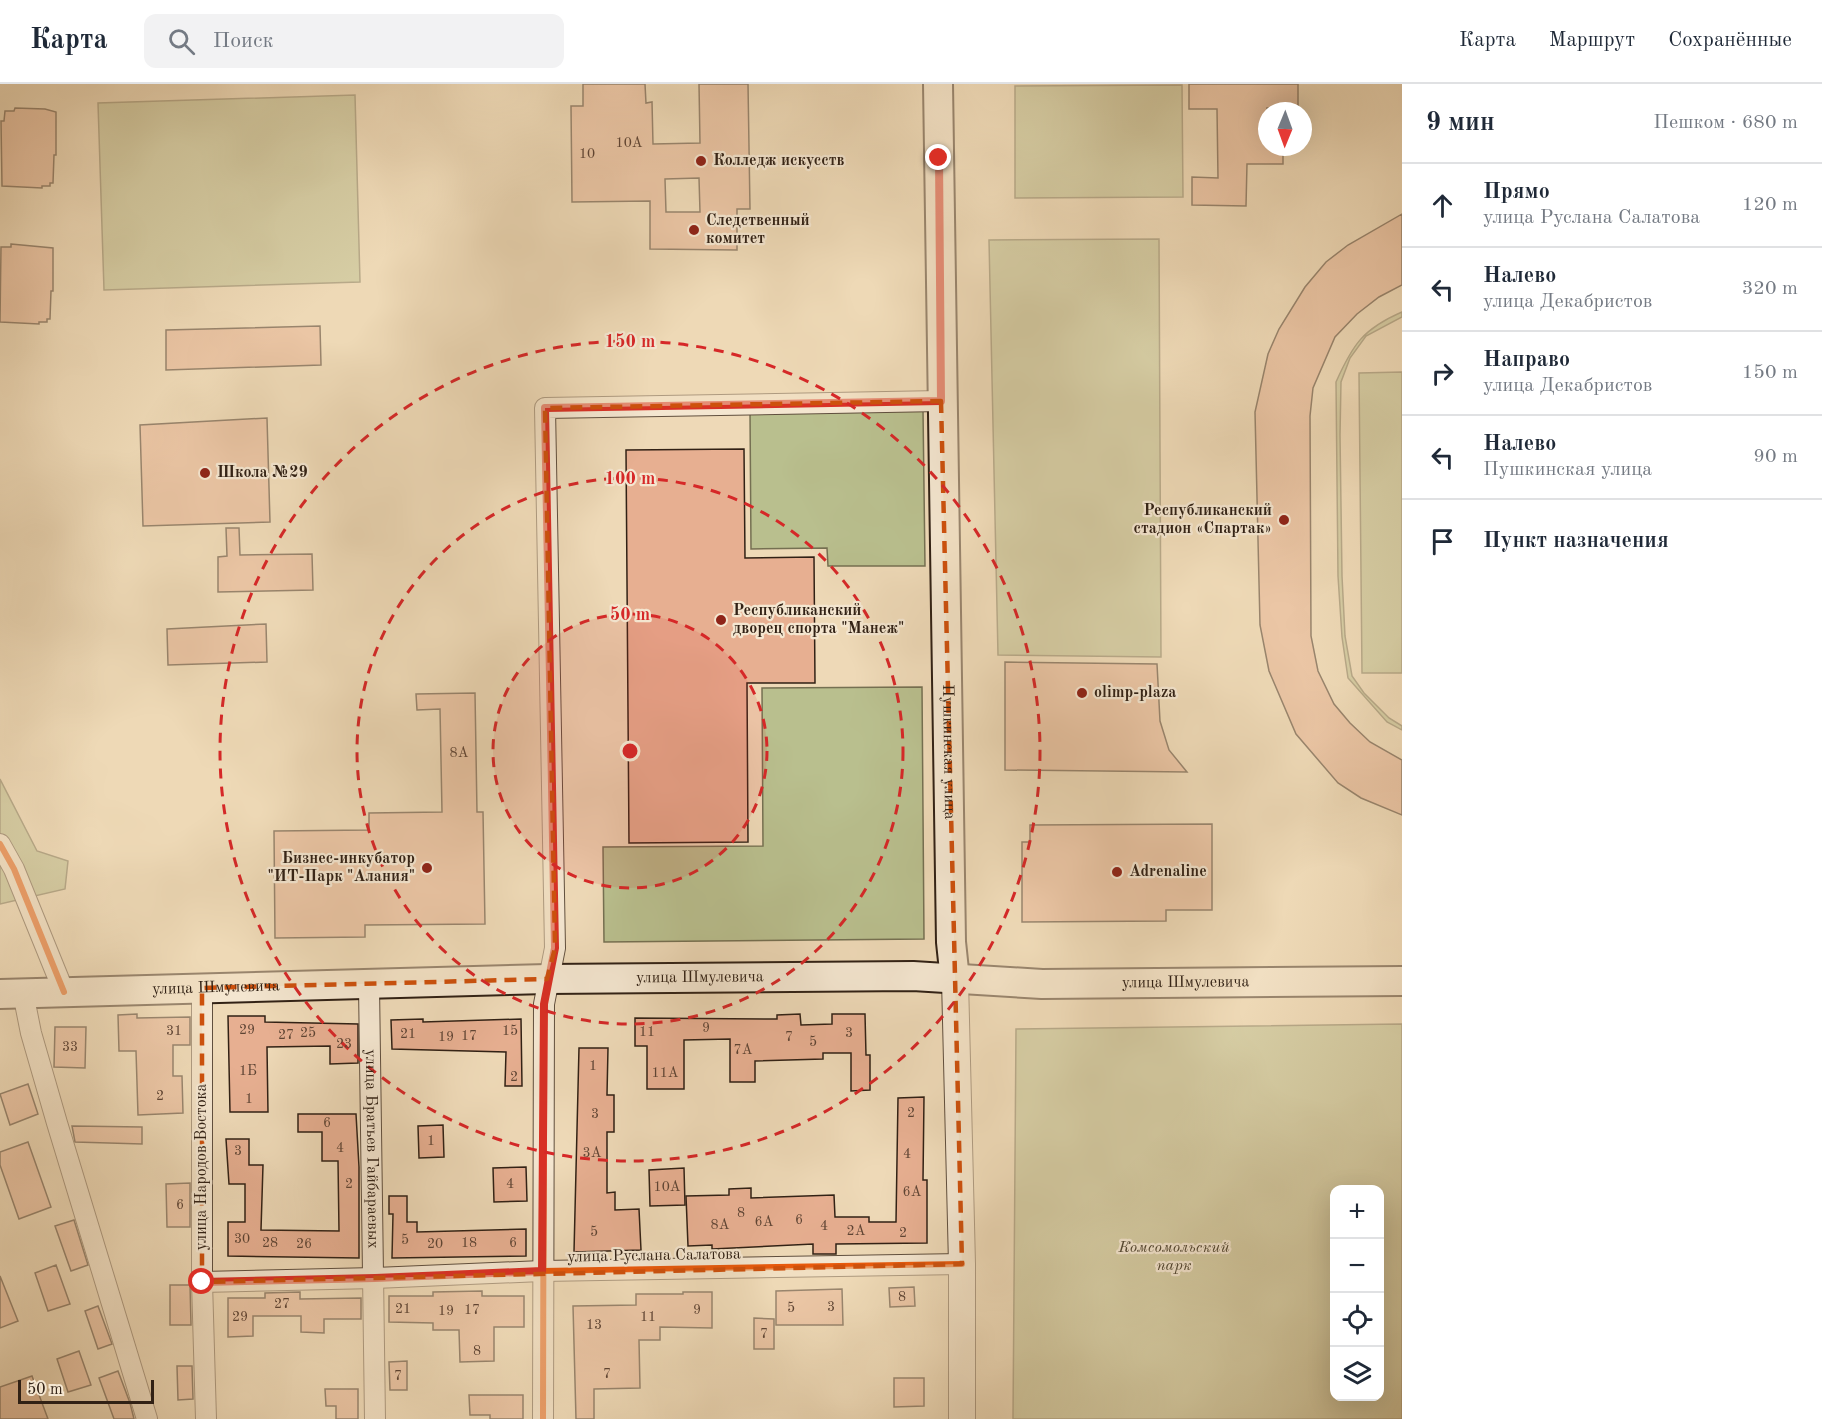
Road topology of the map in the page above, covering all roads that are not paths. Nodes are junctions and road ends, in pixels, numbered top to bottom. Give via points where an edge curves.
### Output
1 (938, 84) edge
2 (941, 401) junction
3 (0, 844) edge
4 (547, 978) junction
5 (955, 980) junction
6 (1402, 981) edge
7 (369, 984) junction
8 (201, 988) junction
9 (64, 992) junction
10 (11, 993) edge
11 (962, 1264) junction
12 (542, 1271) junction
13 (375, 1278) junction
14 (202, 1282) junction
15 (147, 1419) edge
16 (206, 1419) edge
17 (375, 1419) edge
18 (543, 1419) edge
19 (962, 1419) edge

1 - 2 main road, Пушкинская улица
2 - 4 street via 545,408 555,948
2 - 5 main road, Пушкинская улица via 951,942
3 - 9 street
4 - 5 main road, улица Шмулевича via 913,976
4 - 7 main road, улица Шмулевича
4 - 12 street
5 - 6 main road, улица Шмулевича via 1042,984
5 - 11 street, Пушкинская улица
7 - 8 main road, улица Шмулевича
7 - 13 street, улица Братьев Гайбараевых
8 - 9 main road, улица Шмулевича
8 - 14 street, улица Народов Востока
9 - 10 main road, улица Шмулевича
10 - 15 street via 31,1033
11 - 12 street, улица Руслана Салатова
11 - 19 street, Пушкинская улица
12 - 13 street, улица Руслана Салатова
12 - 18 street
13 - 14 street, улица Руслана Салатова
13 - 17 street, улица Братьев Гайбараевых
14 - 16 street, улица Народов Востока

